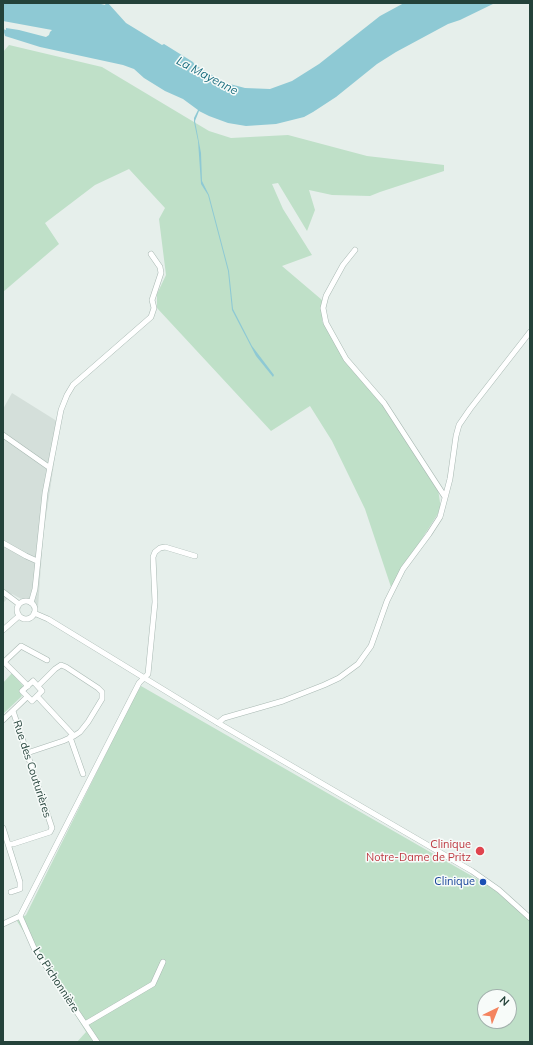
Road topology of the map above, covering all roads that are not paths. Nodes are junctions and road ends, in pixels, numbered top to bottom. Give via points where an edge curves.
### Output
1 (354, 250) dead end
2 (152, 254) dead end
3 (530, 332) edge
4 (3, 435) edge
5 (50, 468) junction
6 (445, 497) junction
7 (3, 543) edge
8 (195, 556) dead end
9 (37, 561) junction
10 (3, 592) edge
11 (31, 603) junction
12 (19, 604) junction
13 (34, 613) junction
14 (19, 616) junction
15 (3, 630) edge
16 (46, 660) dead end
17 (3, 661) edge
18 (145, 678) junction
19 (28, 686) junction
20 (38, 686) junction
21 (37, 696) junction
22 (27, 697) junction
23 (13, 711) junction
24 (3, 720) edge
25 (218, 723) junction
26 (72, 736) junction
27 (26, 753) junction
28 (83, 774) dead end
29 (3, 828) edge
30 (8, 844) junction
31 (11, 892) dead end
32 (20, 916) junction
33 (530, 918) edge
34 (3, 924) edge
35 (163, 962) dead end
36 (85, 1024) junction
37 (97, 1042) edge

1 - 6 street via 342,265 326,296 323,308 326,323 346,359 384,403
2 - 5 street via 161,273 152,300 154,308 151,317 70,390 61,410
3 - 6 street via 459,426
4 - 5 street
5 - 9 street
6 - 25 street via 440,517 403,569 387,601 371,646 358,664 324,685 283,702 224,718
7 - 9 street
8 - 18 street via 165,547 155,552 155,602 148,674
9 - 11 street
10 - 12 street
11 - 12 street via 24,601
11 - 13 street
12 - 14 street
13 - 14 street via 28,619
13 - 18 street
14 - 15 street
16 - 17 street via 21,646
17 - 19 street
18 - 25 street
18 - 32 street via 139,683
19 - 20 street via 33,681
19 - 22 street via 22,691
20 - 21 street via 42,691
20 - 26 street via 61,666 102,692 102,699 88,722 80,732
21 - 22 street via 32,701
21 - 26 street
22 - 23 street, Rue des Couturières
23 - 24 street, Rue des Couturières
23 - 27 street, Rue des Couturières
25 - 33 street via 472,871 499,890
26 - 27 street
26 - 28 street
27 - 30 street, Rue des Couturières via 52,828 50,832
29 - 30 street
30 - 31 street via 20,882 20,889
32 - 34 street
32 - 36 street, La Pichonnière via 34,948
35 - 36 street via 153,984
36 - 37 street, La Pichonnière

